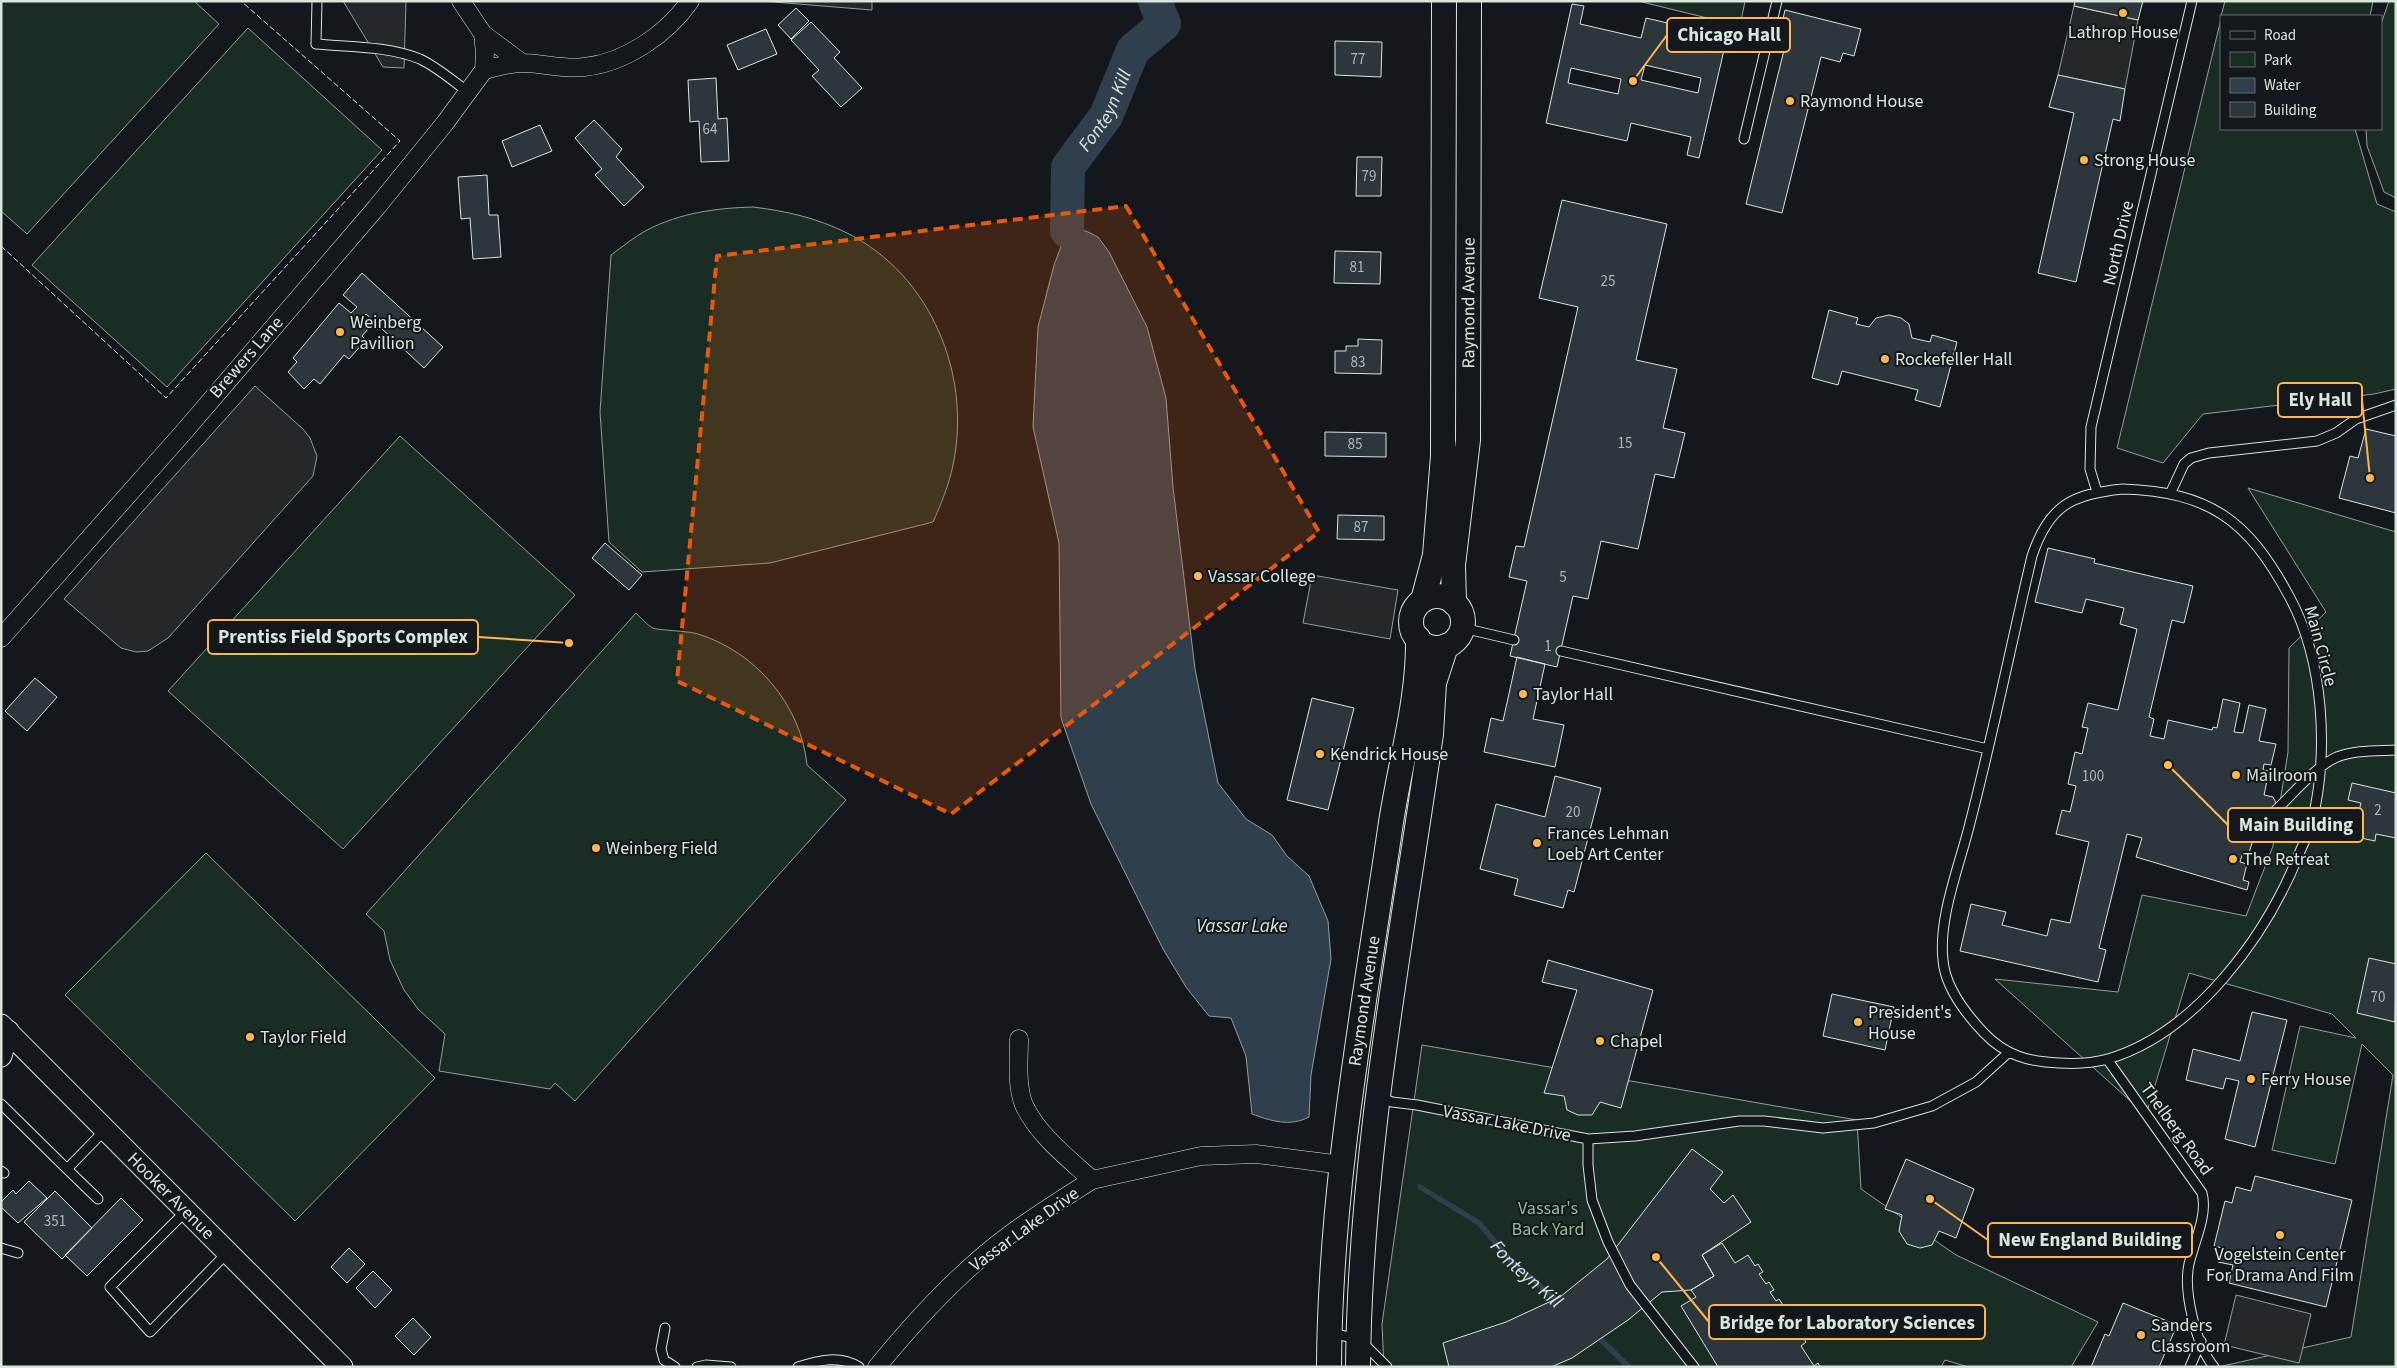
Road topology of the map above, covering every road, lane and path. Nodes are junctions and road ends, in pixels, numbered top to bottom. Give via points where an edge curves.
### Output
1 (317, 1) edge
2 (461, 1) edge
3 (690, 1) edge
4 (1444, 1) edge
5 (1469, 1) edge
6 (1777, 1) edge
7 (2192, 1) edge
8 (482, 34) junction
9 (522, 63) junction
10 (484, 70) junction
11 (468, 92) junction
12 (1744, 139) dead end
13 (2396, 405) edge
14 (2097, 492) junction
15 (2170, 494) junction
16 (1423, 600) junction
17 (1454, 603) junction
18 (1463, 628) junction
19 (1, 638) edge
20 (1418, 638) junction
21 (1514, 640) dead end
22 (1446, 646) junction
23 (1561, 651) dead end
24 (1988, 749) junction
25 (2396, 750) edge
26 (2322, 766) junction
27 (2275, 811) dead end
28 (1399, 859) junction
29 (5, 1028) edge
30 (1019, 1038) dead end
31 (2008, 1053) junction
32 (1, 1056) edge
33 (2107, 1059) junction
34 (1378, 1097) junction
35 (1, 1104) edge
36 (106, 1129) junction
37 (1588, 1139) junction
38 (1342, 1165) junction
39 (67, 1169) junction
40 (1092, 1180) junction
41 (98, 1200) dead end
42 (187, 1210) junction
43 (1, 1248) edge
44 (229, 1252) junction
45 (18, 1253) dead end
46 (665, 1328) dead end
47 (1330, 1333) junction
48 (1358, 1339) junction
49 (2201, 1342) junction
50 (342, 1367) edge
51 (675, 1367) edge
52 (697, 1367) edge
53 (730, 1367) edge
54 (798, 1367) edge
55 (859, 1367) edge
56 (877, 1367) edge
57 (1329, 1367) edge
58 (1358, 1367) edge
59 (1386, 1367) edge
60 (1694, 1367) edge
61 (2190, 1367) edge
62 (2214, 1367) edge

1 - 11 lane via 316,44 380,49 412,57 428,64
2 - 8 street
3 - 9 street via 671,25 652,39 609,61 584,67
4 - 16 main road, Raymond Avenue via 1443,456 1435,555
5 - 17 main road, Raymond Avenue via 1468,440 1454,565
6 - 12 lane
7 - 14 lane, North Drive via 2091,427 2090,469
8 - 9 street
8 - 10 street
9 - 10 street
10 - 11 street, Brewers Lane
11 - 19 street, Brewers Lane via 376,208
13 - 15 lane via 2356,419 2317,441 2209,453 2191,458 2184,464
14 - 15 lane, Main Circle via 2123,489
14 - 24 lane, Main Circle via 2070,501 2056,511 2038,537
15 - 26 lane, Main Circle via 2195,500 2235,522 2275,571 2292,602 2314,670 2320,707
16 - 17 main road via 1436,596
16 - 20 main road, Raymond Avenue via 1412,615 1413,631
17 - 18 main road, Raymond Avenue via 1462,614
18 - 21 lane
18 - 22 main road, Raymond Avenue
20 - 22 main road via 1430,647
20 - 28 main road, Raymond Avenue via 1417,681 1396,787
22 - 28 main road, Raymond Avenue via 1434,683 1431,734
23 - 24 lane
24 - 31 lane, Main Circle via 1950,900 1942,944 1943,964 1955,995 1974,1023
25 - 26 lane via 2344,755
26 - 27 lane
26 - 33 lane, Main Circle via 2311,824 2273,910 2252,940 2199,1004 2160,1034
28 - 34 main road, Raymond Avenue via 1400,945
28 - 38 main road, Raymond Avenue via 1351,1078
29 - 32 street
29 - 36 street, Hooker Avenue
30 - 40 street, Vassar Lake Drive via 1019,1076 1024,1103 1046,1136
31 - 33 lane, Main Circle via 2046,1063 2073,1064
31 - 37 lane via 1976,1082 1932,1106 1874,1123 1823,1128 1739,1121 1635,1136
33 - 49 lane, Thelberg Road via 2202,1192 2203,1208 2187,1281 2187,1294
34 - 37 lane, Vassar Lake Drive
34 - 48 main road, Raymond Avenue
35 - 39 lane
36 - 39 lane
36 - 42 street, Hooker Avenue
37 - 60 lane, Vassar Lake Drive via 1592,1200 1608,1242 1630,1285
38 - 40 street, Vassar Lake Drive via 1256,1154 1201,1156
38 - 47 main road, Raymond Avenue
39 - 41 lane
40 - 56 street, Vassar Lake Drive via 1012,1233 958,1277
42 - 44 street, Hooker Avenue
42 - 44 lane via 110,1288 150,1332
43 - 45 lane
44 - 50 street, Hooker Avenue
46 - 51 lane via 661,1349 664,1360
47 - 48 lane
47 - 57 main road, Raymond Avenue
48 - 58 main road, Raymond Avenue
48 - 59 lane
49 - 61 lane
49 - 62 lane, Thelberg Road
52 - 53 lane
54 - 55 lane via 842,1360

